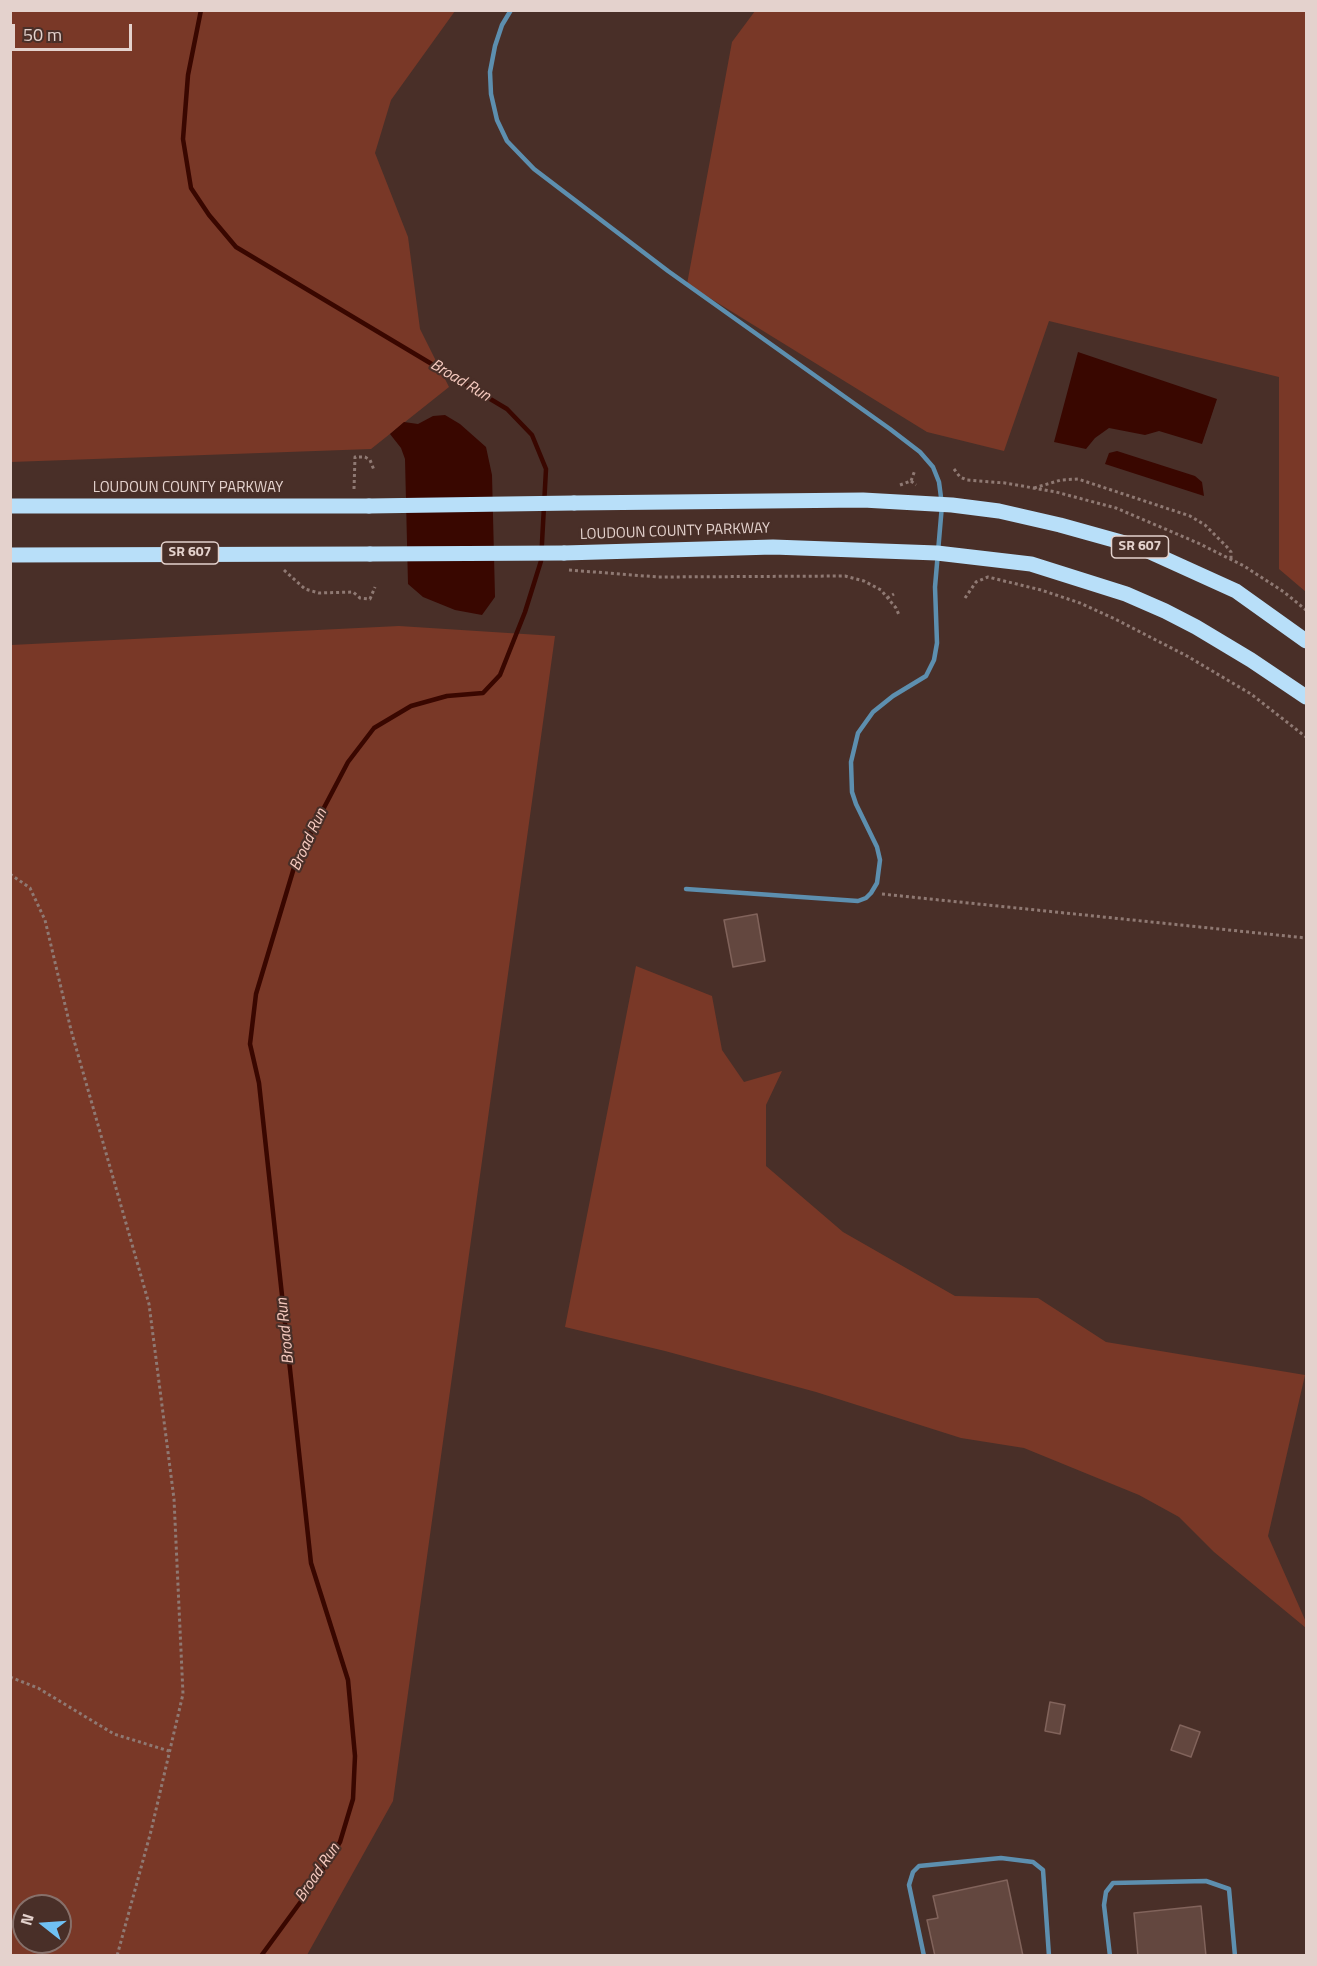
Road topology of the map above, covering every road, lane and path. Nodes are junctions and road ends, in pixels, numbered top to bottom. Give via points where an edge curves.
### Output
1 (511, 10) edge
2 (954, 469) dead end
3 (374, 470) dead end
4 (911, 481) dead end
5 (916, 485) dead end
6 (1034, 488) junction
7 (354, 489) dead end
8 (942, 505) junction
9 (10, 506) edge
10 (937, 553) junction
11 (10, 555) edge
12 (1231, 559) junction
13 (283, 569) dead end
14 (562, 569) dead end
15 (967, 582) dead end
16 (971, 586) junction
17 (375, 587) dead end
18 (894, 594) dead end
19 (887, 598) junction
20 (965, 598) dead end
21 (1306, 610) edge
22 (899, 615) dead end
23 (1306, 642) edge
24 (1306, 698) edge
25 (1306, 737) edge
26 (10, 874) edge
27 (686, 889) dead end
28 (871, 893) junction
29 (1306, 938) edge
30 (10, 1677) edge
31 (169, 1752) junction
32 (117, 1956) edge
33 (924, 1956) edge
34 (1049, 1956) edge
35 (1110, 1956) edge
36 (1235, 1956) edge

1 - 8 lane via 502,25 490,72 497,120 507,141 534,169 651,258 920,452 933,467
2 - 6 path via 959,478 967,480
3 - 7 path via 370,460 355,457
4 - 5 path
6 - 12 path via 1116,508
6 - 12 path via 1078,479 1190,516 1227,547
8 - 9 main road, LOUDOUN COUNTY PARKWAY / SR 607, bridge via 863,500
8 - 10 lane
8 - 23 main road, LOUDOUN COUNTY PARKWAY / SR 607 via 1023,516 1139,547 1236,591
10 - 11 main road, LOUDOUN COUNTY PARKWAY / SR 607, bridge via 773,547 564,553
10 - 24 main road, LOUDOUN COUNTY PARKWAY / SR 607 via 1030,564 1126,594 1196,627
10 - 28 lane via 934,660 926,676 873,712 858,733 852,754 852,792 880,860 877,883
12 - 21 path
13 - 17 path via 305,588 320,593 352,592 370,599
14 - 19 path via 658,577 845,576 873,585
15 - 16 path
16 - 20 path
16 - 25 path via 981,578 996,578 1097,610 1251,694
18 - 19 path
19 - 22 path
26 - 31 path via 30,888 45,920 71,1030 149,1304 177,1545 183,1694
27 - 28 lane via 858,901
28 - 29 path
30 - 31 path via 38,1688 114,1734
31 - 32 path
33 - 34 lane via 909,1885 913,1872 919,1866 1001,1858 1033,1862 1043,1870
35 - 36 lane via 1104,1905 1113,1883 1206,1881 1229,1889

